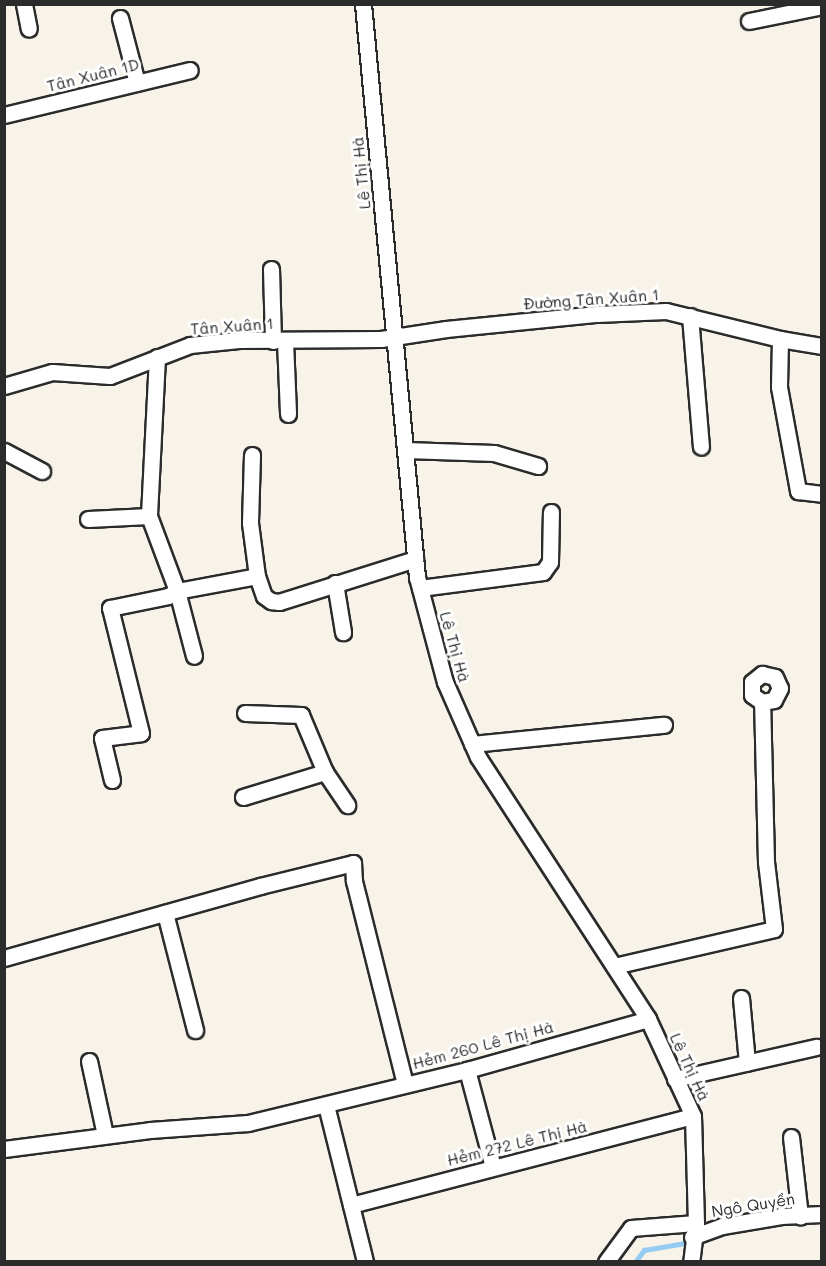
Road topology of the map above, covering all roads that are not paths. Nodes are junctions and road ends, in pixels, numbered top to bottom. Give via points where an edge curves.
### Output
1 (24, 4) edge
2 (363, 4) edge
3 (822, 6) edge
4 (120, 18) dead end
5 (749, 21) dead end
6 (29, 29) dead end
7 (190, 70) dead end
8 (137, 83) junction
9 (4, 115) edge
10 (271, 269) dead end
11 (690, 316) junction
12 (396, 338) junction
13 (780, 339) junction
14 (279, 341) junction
15 (822, 346) edge
16 (157, 357) junction
17 (4, 387) edge
18 (288, 414) dead end
19 (701, 447) dead end
20 (406, 450) junction
21 (4, 451) edge
22 (252, 455) dead end
23 (538, 465) dead end
24 (42, 471) dead end
25 (822, 494) edge
26 (551, 512) dead end
27 (149, 516) junction
28 (88, 519) dead end
29 (415, 559) junction
30 (257, 576) junction
31 (335, 583) junction
32 (420, 588) junction
33 (177, 591) junction
34 (343, 632) dead end
35 (194, 656) dead end
36 (762, 702) dead end
37 (245, 713) dead end
38 (664, 725) dead end
39 (472, 744) junction
40 (325, 772) junction
41 (112, 780) dead end
42 (243, 796) dead end
43 (347, 805) dead end
44 (165, 913) junction
45 (4, 958) edge
46 (614, 966) junction
47 (741, 998) dead end
48 (648, 1019) junction
49 (195, 1030) dead end
50 (816, 1047) dead end
51 (89, 1060) dead end
52 (747, 1063) junction
53 (467, 1070) junction
54 (675, 1079) junction
55 (405, 1084) junction
56 (326, 1105) junction
57 (693, 1116) junction
58 (105, 1135) junction
59 (790, 1137) dead end
60 (4, 1149) edge
61 (493, 1167) junction
62 (351, 1205) junction
63 (801, 1208) junction
64 (822, 1214) edge
65 (694, 1230) junction
66 (365, 1262) edge
67 (606, 1262) edge
68 (691, 1262) edge

1 - 6 street
2 - 12 street, Lê Thị Hà
3 - 5 street
4 - 8 street
7 - 8 street, Tân Xuân 1D
8 - 9 street, Tân Xuân 1D
10 - 14 street
11 - 12 street, Đường Tân Xuân 1 via 666,311 597,314 446,329
11 - 13 street, Đường Tân Xuân 1
11 - 19 street
12 - 14 street, Tân Xuân 1
12 - 20 street, Lê Thị Hà
13 - 15 street, Đường Tân Xuân 1
13 - 25 street via 779,387 798,491
14 - 16 street, Tân Xuân 1 via 190,345
14 - 18 street
16 - 17 street, Tân Xuân 1 via 110,375 52,372
16 - 27 street
20 - 23 street via 494,453
20 - 29 street, Lê Thị Hà
21 - 24 street
22 - 30 street via 250,523
26 - 32 street via 550,562 543,572
27 - 28 street
27 - 33 street
29 - 31 street
29 - 32 street, Lê Thị Hà
30 - 31 street via 264,596 279,602
30 - 33 street
31 - 34 street
32 - 39 street, Lê Thị Hà via 445,682
33 - 35 street
33 - 41 street via 110,608 141,733 102,738
36 - 46 street via 766,862 774,929
37 - 40 street via 301,715
38 - 39 street
39 - 46 street, Lê Thị Hà via 499,793
40 - 42 street
40 - 43 street
44 - 45 street
44 - 49 street
44 - 55 street via 353,863 354,881
46 - 48 street, Lê Thị Hà
47 - 52 street
48 - 53 street, Hẻm 260 Lê Thị Hà
48 - 54 street, Lê Thị Hà
50 - 52 street
51 - 58 street
52 - 54 street
53 - 55 street, Hẻm 260 Lê Thị Hà
53 - 61 street
54 - 57 street, Lê Thị Hà
55 - 56 street, Hẻm 260 Lê Thị Hà
56 - 58 street, Hẻm 260 Lê Thị Hà via 248,1123
56 - 62 street
57 - 61 street, Hẻm 272 Lê Thị Hà
57 - 65 street, Lê Thị Hà
58 - 60 street, Hẻm 260 Lê Thị Hà
59 - 63 street
61 - 62 street, Hẻm 272 Lê Thị Hà
62 - 66 street
63 - 64 street, Ngô Quyền
63 - 65 street, Ngô Quyền via 781,1216
65 - 67 street, Ngô Quyền via 631,1228
65 - 68 street, Lê Thị Hà

